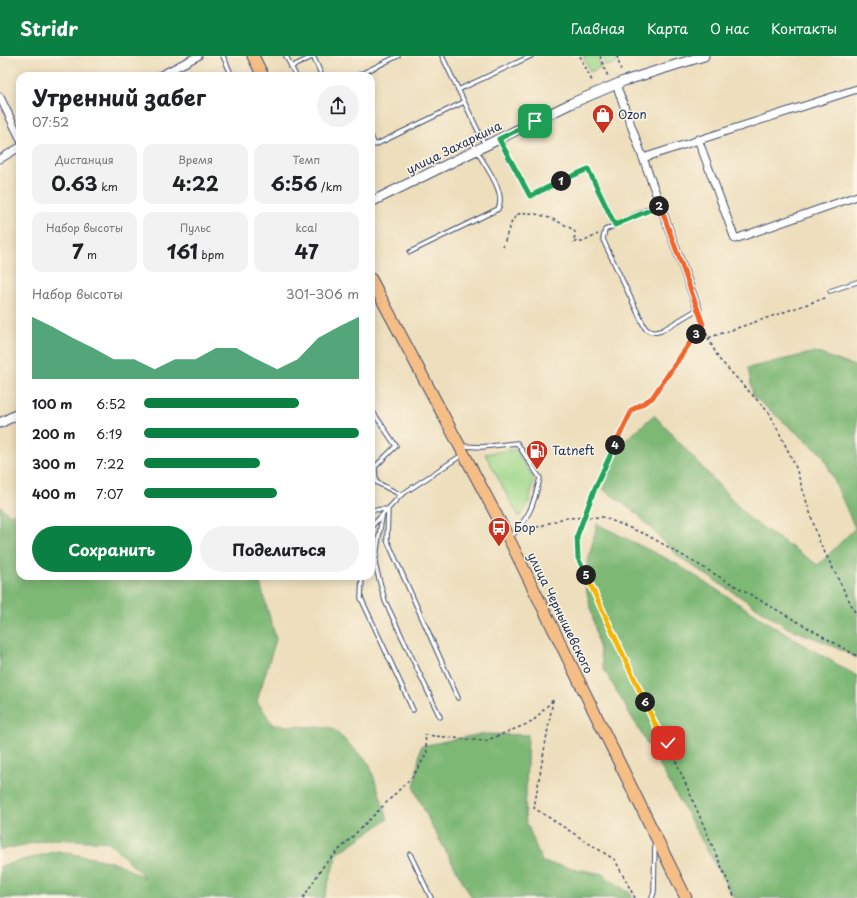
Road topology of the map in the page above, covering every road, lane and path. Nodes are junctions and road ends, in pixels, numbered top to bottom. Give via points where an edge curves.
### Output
1 (198, 56) edge
2 (223, 56) edge
3 (253, 56) edge
4 (286, 56) edge
5 (313, 56) edge
6 (398, 56) edge
7 (442, 56) edge
8 (531, 56) edge
9 (580, 56) edge
10 (600, 56) edge
11 (617, 56) edge
12 (704, 56) edge
13 (292, 67) junction
14 (167, 72) edge
15 (230, 72) edge
16 (261, 72) edge
17 (294, 72) edge
18 (320, 72) edge
19 (365, 72) edge
20 (617, 84) junction
21 (857, 89) edge
22 (458, 90) junction
23 (597, 92) junction
24 (0, 97) edge
25 (464, 102) junction
26 (16, 130) edge
27 (499, 139) junction
28 (698, 139) junction
29 (375, 145) edge
30 (481, 148) junction
31 (16, 149) edge
32 (643, 158) junction
33 (0, 159) edge
34 (857, 196) edge
35 (375, 200) edge
36 (660, 205) junction
37 (615, 225) junction
38 (605, 230) junction
39 (504, 247) dead end
40 (410, 252) dead end
41 (857, 282) edge
42 (375, 287) edge
43 (830, 291) joint
44 (698, 309) junction
45 (703, 324) junction
46 (708, 338) junction
47 (16, 415) edge
48 (375, 415) edge
49 (0, 423) edge
50 (462, 450) junction
51 (375, 467) edge
52 (375, 467) edge
53 (401, 495) junction
54 (388, 509) junction
55 (375, 510) edge
56 (382, 516) junction
57 (375, 523) edge
58 (520, 527) junction
59 (509, 539) junction
60 (362, 580) edge
61 (857, 616) edge
62 (857, 656) edge
63 (458, 698) dead end
64 (413, 710) dead end
65 (440, 717) dead end
66 (655, 834) junction
67 (410, 854) dead end
68 (302, 898) edge
69 (431, 898) edge
70 (636, 898) edge
71 (652, 898) edge
72 (686, 898) edge
73 (735, 898) edge

1 - 14 street
2 - 15 lane
3 - 16 main road
4 - 13 lane
5 - 13 lane
5 - 18 lane
6 - 19 lane
7 - 22 lane
8 - 22 lane
9 - 23 path
10 - 20 path
11 - 20 path
12 - 20 street, улица Захаркина
13 - 17 lane
20 - 23 street, улица Захаркина
20 - 32 street
21 - 28 street
22 - 25 lane
23 - 27 street, улица Захаркина
24 - 26 street
25 - 29 lane
25 - 30 lane
27 - 30 street, улица Захаркина
27 - 37 lane via 530,196 588,169
28 - 32 street
28 - 34 street via 735,239
30 - 35 street, улица Захаркина
30 - 40 lane via 500,192 501,204 498,209
31 - 33 street
32 - 36 street
36 - 37 lane
36 - 44 street
37 - 38 lane
38 - 39 path via 583,242 574,242 574,232 569,227 534,213 519,214 513,219
38 - 44 lane via 603,239 645,328 654,333
41 - 43 lane
42 - 50 main road, улица Чернышевского
43 - 46 path via 830,296
44 - 45 path
45 - 46 path
45 - 73 path via 652,398 632,410 592,495 577,536 578,558 656,726 668,743
46 - 61 path via 719,359 770,414 795,465 819,540
47 - 49 street
48 - 52 lane via 396,446
50 - 53 lane
50 - 58 lane via 517,443 540,478 532,509
50 - 59 main road, улица Чернышевского
51 - 53 lane via 376,482
53 - 54 lane
54 - 55 lane
54 - 56 lane
54 - 63 lane via 387,540
56 - 57 lane
56 - 65 lane via 375,564 384,601
58 - 59 lane
58 - 62 path via 530,530 564,518 603,517 647,535
59 - 66 main road, улица Чернышевского
60 - 64 lane via 361,598
66 - 71 lane
66 - 72 main road, улица Чернышевского
67 - 69 lane
68 - 70 path via 324,865 414,775 427,753 424,735 485,741 532,722 553,700 534,808 615,860

